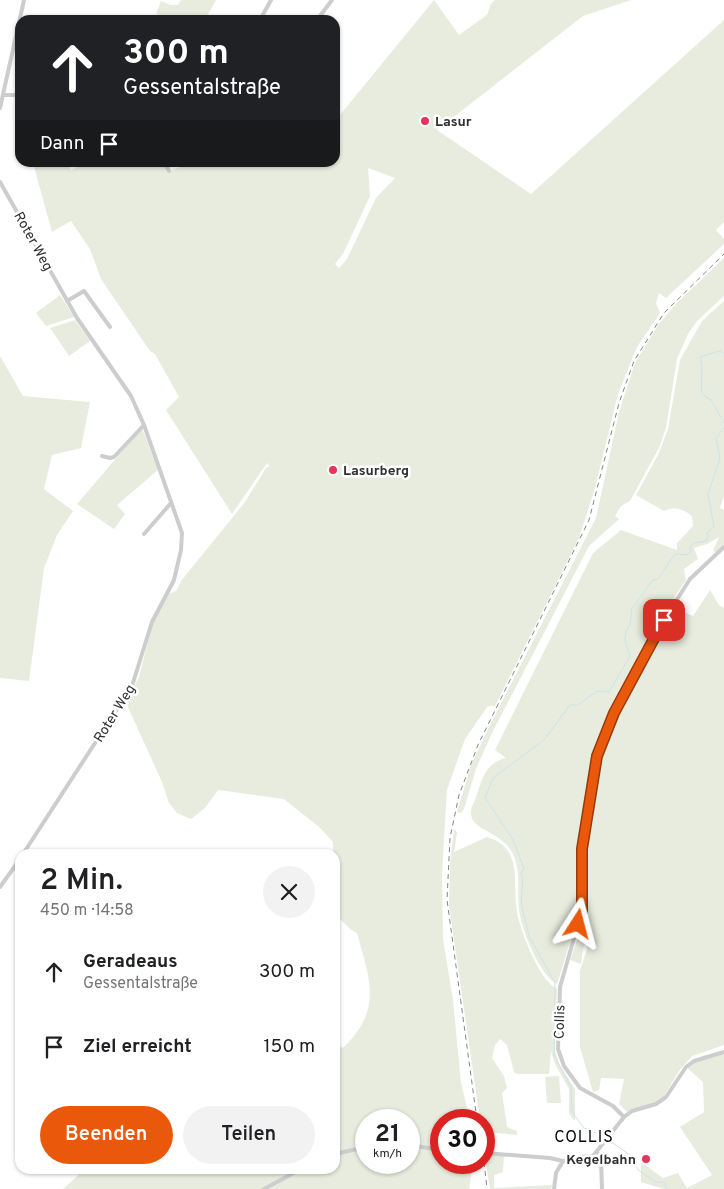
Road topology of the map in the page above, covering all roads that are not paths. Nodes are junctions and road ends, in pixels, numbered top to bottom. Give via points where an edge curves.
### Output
1 (24, 0) edge
2 (271, 0) edge
3 (332, 0) edge
4 (21, 15) edge
5 (263, 15) edge
6 (321, 15) edge
7 (15, 40) edge
8 (3, 95) junction
9 (15, 95) edge
10 (0, 108) edge
11 (167, 167) edge
12 (169, 171) dead end
13 (0, 182) edge
14 (67, 301) junction
15 (110, 326) dead end
16 (144, 424) junction
17 (102, 456) dead end
18 (171, 503) junction
19 (144, 534) dead end
20 (724, 547) edge
21 (26, 849) edge
22 (15, 866) edge
23 (0, 888) edge
24 (724, 1052) edge
25 (624, 1117) junction
26 (355, 1149) edge
27 (597, 1152) junction
28 (340, 1153) edge
29 (495, 1154) edge
30 (563, 1162) junction
31 (292, 1174) edge
32 (264, 1189) edge
33 (554, 1189) edge
34 (602, 1189) edge

1 - 4 street
2 - 5 street
3 - 6 street
7 - 8 street
8 - 9 street
8 - 10 street
11 - 12 street
13 - 14 street, Roter Weg
14 - 15 street via 84,291
14 - 16 street, Roter Weg via 130,396
16 - 17 street via 114,456
16 - 18 street, Roter Weg
18 - 19 street
18 - 21 street, Roter Weg via 182,533 181,550 174,580 152,622 132,686
20 - 25 street, Collis via 690,579 655,634 614,713 592,777 582,849 582,910 560,987 558,1050 564,1066 580,1088 613,1106
22 - 23 street
24 - 25 street via 694,1061 686,1067 666,1097
25 - 27 street
26 - 28 street
27 - 30 street via 593,1156 578,1156
27 - 34 street via 601,1159
29 - 30 street
30 - 33 street via 556,1173
31 - 32 street

